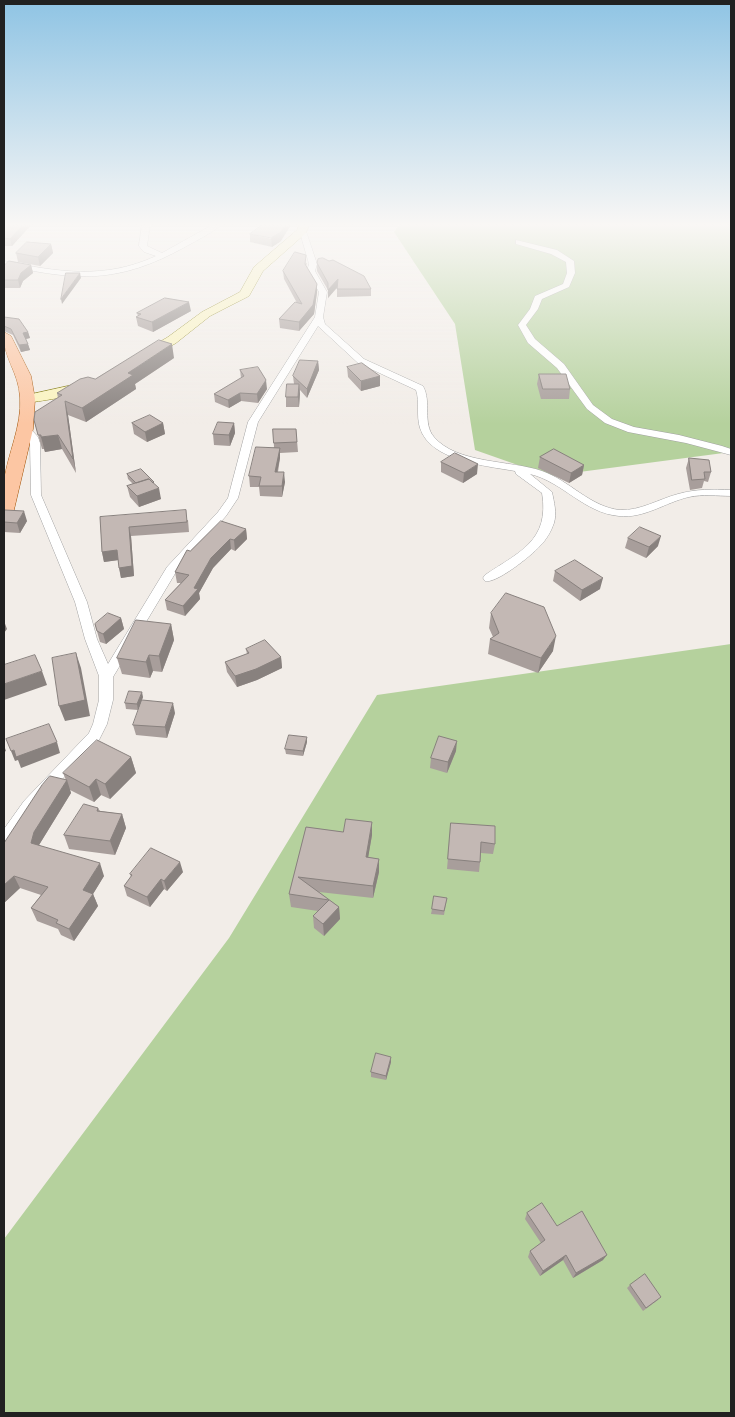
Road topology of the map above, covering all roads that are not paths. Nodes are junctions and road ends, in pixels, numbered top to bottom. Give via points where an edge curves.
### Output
1 (246, 291) edge
2 (322, 291) edge
3 (553, 291) edge
4 (319, 317) junction
5 (4, 336) edge
6 (134, 362) edge
7 (90, 384) edge
8 (28, 399) junction
9 (25, 429) junction
10 (731, 452) edge
11 (518, 470) junction
12 (731, 493) edge
13 (4, 514) edge
14 (489, 578) dead end
15 (106, 676) junction
16 (4, 841) edge

1 - 6 main road
2 - 4 street
3 - 10 street via 538,298 522,326 523,331 566,372 590,408 630,429
4 - 11 street via 321,325 361,361 420,388 425,430 432,442 465,458
4 - 15 street via 253,422 233,498 171,570
5 - 8 main road via 24,376
7 - 8 main road
8 - 9 main road
9 - 13 main road
9 - 15 street via 35,443 36,495 81,602
11 - 12 street via 540,474 591,505 619,513 638,512 689,494
11 - 14 street via 547,492 550,522 546,532 533,546
15 - 16 street via 106,700 94,736 29,805

